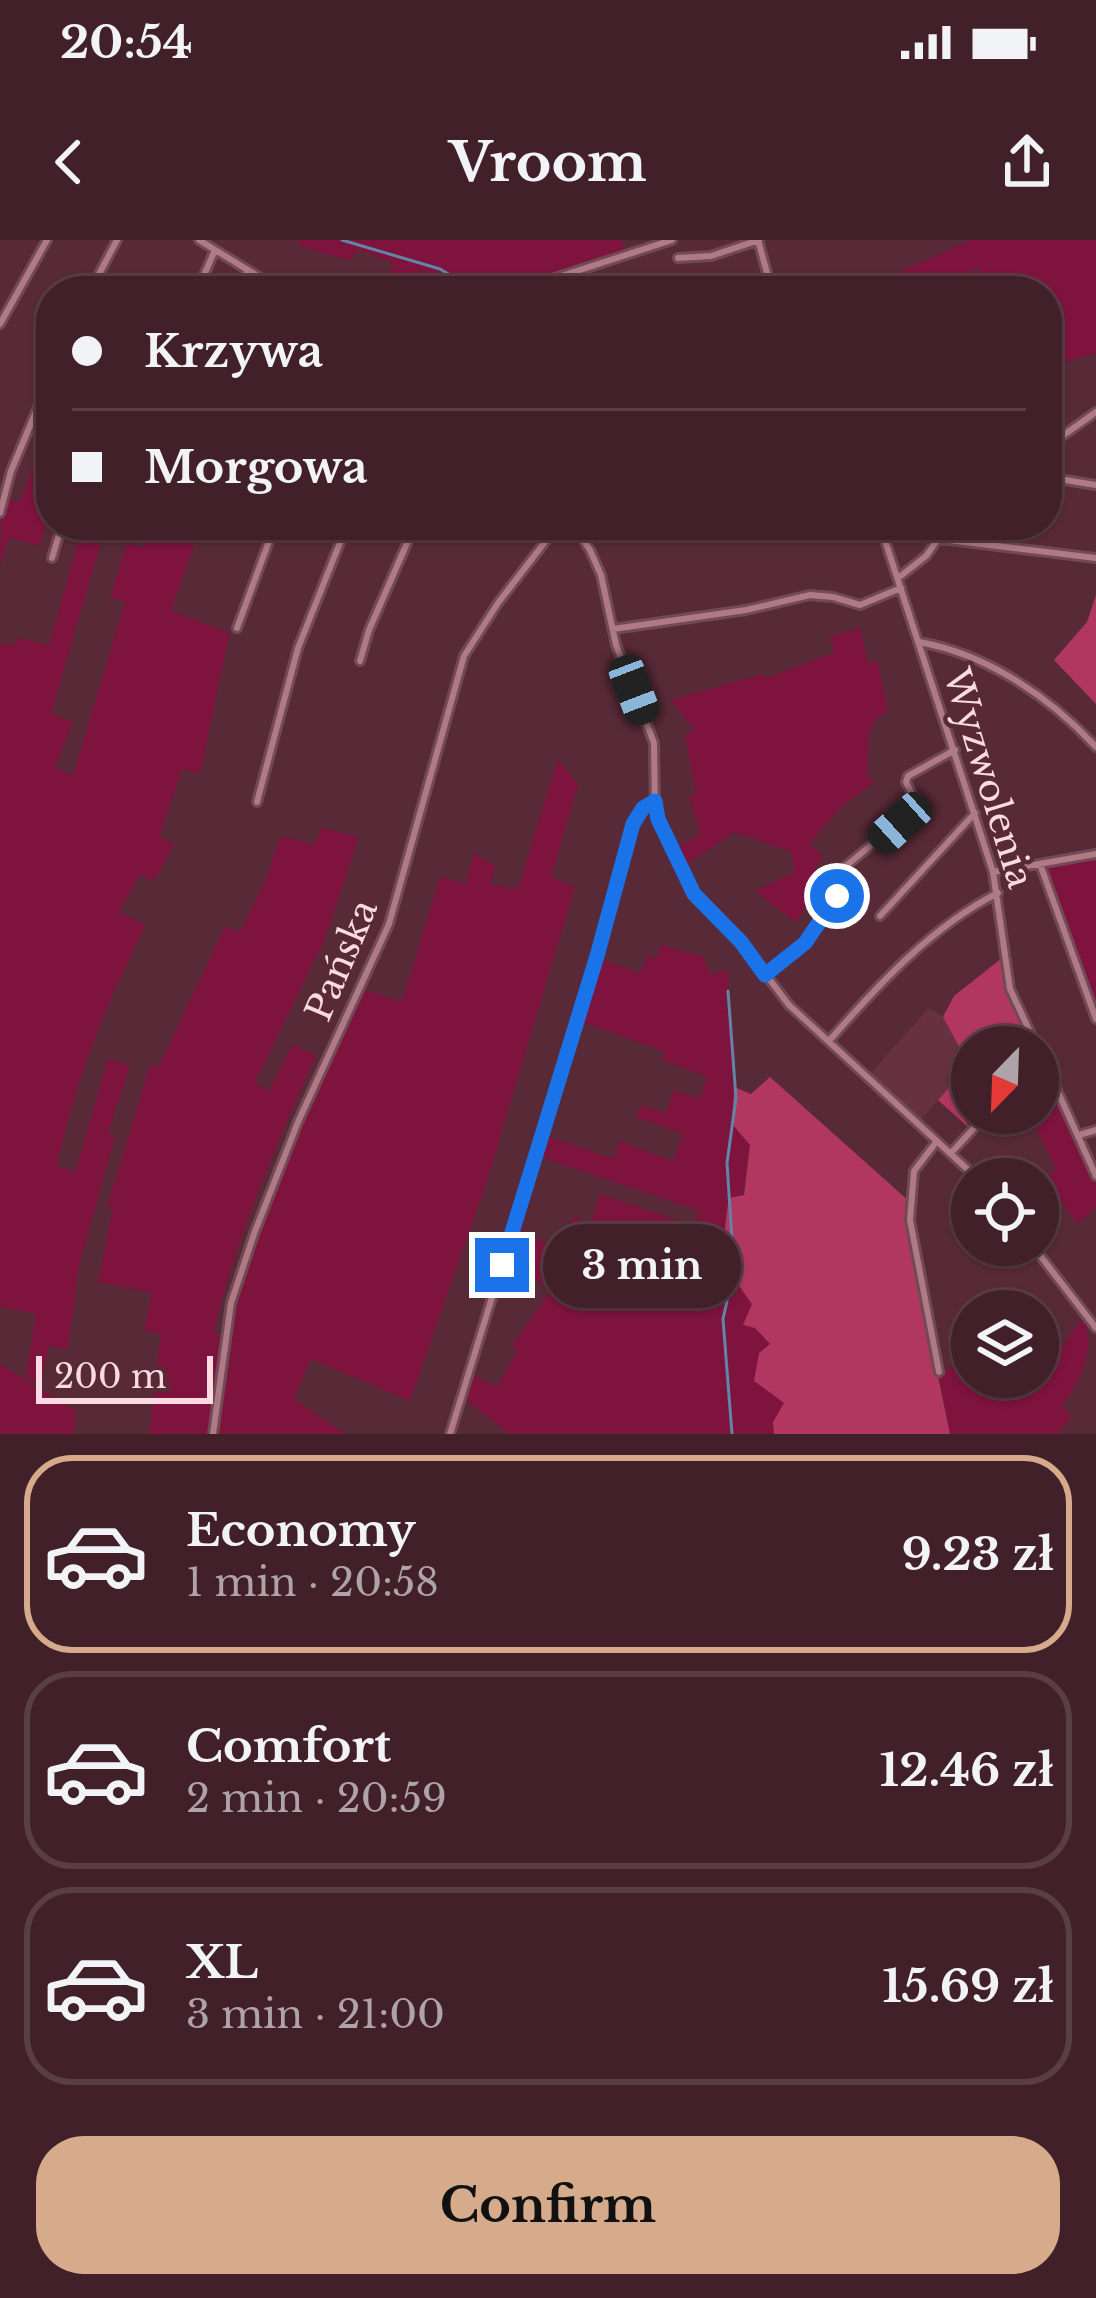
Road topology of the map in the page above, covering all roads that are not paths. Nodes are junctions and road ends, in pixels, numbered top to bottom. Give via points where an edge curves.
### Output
1 (47, 240) edge
2 (117, 240) edge
3 (199, 240) edge
4 (672, 240) edge
5 (758, 240) edge
6 (214, 250) junction
7 (678, 258) dead end
8 (248, 270) junction
9 (98, 276) edge
10 (203, 276) edge
11 (245, 276) edge
12 (258, 276) edge
13 (561, 276) edge
14 (768, 276) edge
15 (0, 324) edge
16 (36, 412) edge
17 (1096, 412) edge
18 (1062, 436) edge
19 (1062, 479) edge
20 (1096, 485) edge
21 (0, 513) edge
22 (57, 540) edge
23 (269, 540) edge
24 (341, 540) edge
25 (408, 540) edge
26 (545, 540) edge
27 (583, 540) edge
28 (886, 540) edge
29 (936, 540) edge
30 (945, 540) edge
31 (52, 558) dead end
32 (1096, 558) edge
33 (898, 578) junction
34 (901, 588) junction
35 (237, 628) dead end
36 (612, 629) junction
37 (919, 642) junction
38 (360, 661) dead end
39 (1096, 747) edge
40 (956, 749) junction
41 (655, 801) junction
42 (257, 802) dead end
43 (975, 813) junction
44 (1096, 854) edge
45 (1040, 864) junction
46 (994, 872) junction
47 (998, 893) junction
48 (880, 916) dead end
49 (765, 975) junction
50 (1096, 1019) edge
51 (1028, 1026) edge
52 (829, 1042) junction
53 (1059, 1090) edge
54 (1096, 1130) edge
55 (968, 1134) edge
56 (1079, 1135) junction
57 (937, 1141) junction
58 (951, 1153) junction
59 (956, 1158) edge
60 (1096, 1176) edge
61 (1048, 1266) edge
62 (1096, 1328) edge
63 (940, 1372) dead end
64 (213, 1434) edge
65 (450, 1434) edge

1 - 15 street
2 - 9 street
3 - 6 street
4 - 13 street
5 - 7 street
5 - 14 street
6 - 8 street
6 - 10 street
8 - 11 street
8 - 12 street
16 - 21 street
17 - 18 street
19 - 20 street
22 - 31 street
23 - 35 street
24 - 42 street via 298,648
25 - 38 street
26 - 64 street, Pańska via 464,656 389,924 298,1122 231,1303
27 - 36 street via 602,575
28 - 33 street, Wyzwolenia
29 - 33 street
30 - 32 street
33 - 34 street, Wyzwolenia
34 - 36 street via 860,605 810,596
34 - 37 street, Wyzwolenia
36 - 41 street via 654,743
37 - 39 street via 1000,671
37 - 40 street, Wyzwolenia
40 - 43 street, Wyzwolenia
40 - 49 street via 908,776 918,806 846,866 837,896 805,943
41 - 49 street via 694,894
41 - 65 street via 633,824
43 - 46 street, Wyzwolenia
43 - 48 street
44 - 45 street
45 - 46 street
45 - 50 street
46 - 47 street, Wyzwolenia
47 - 51 street, Wyzwolenia via 1010,989
47 - 52 street via 923,946
49 - 52 street
52 - 57 street
53 - 56 street, Wyzwolenia
54 - 56 street
55 - 58 street
56 - 60 street, Wyzwolenia
57 - 58 street
57 - 63 street via 914,1171 910,1220
58 - 59 street
61 - 62 street

